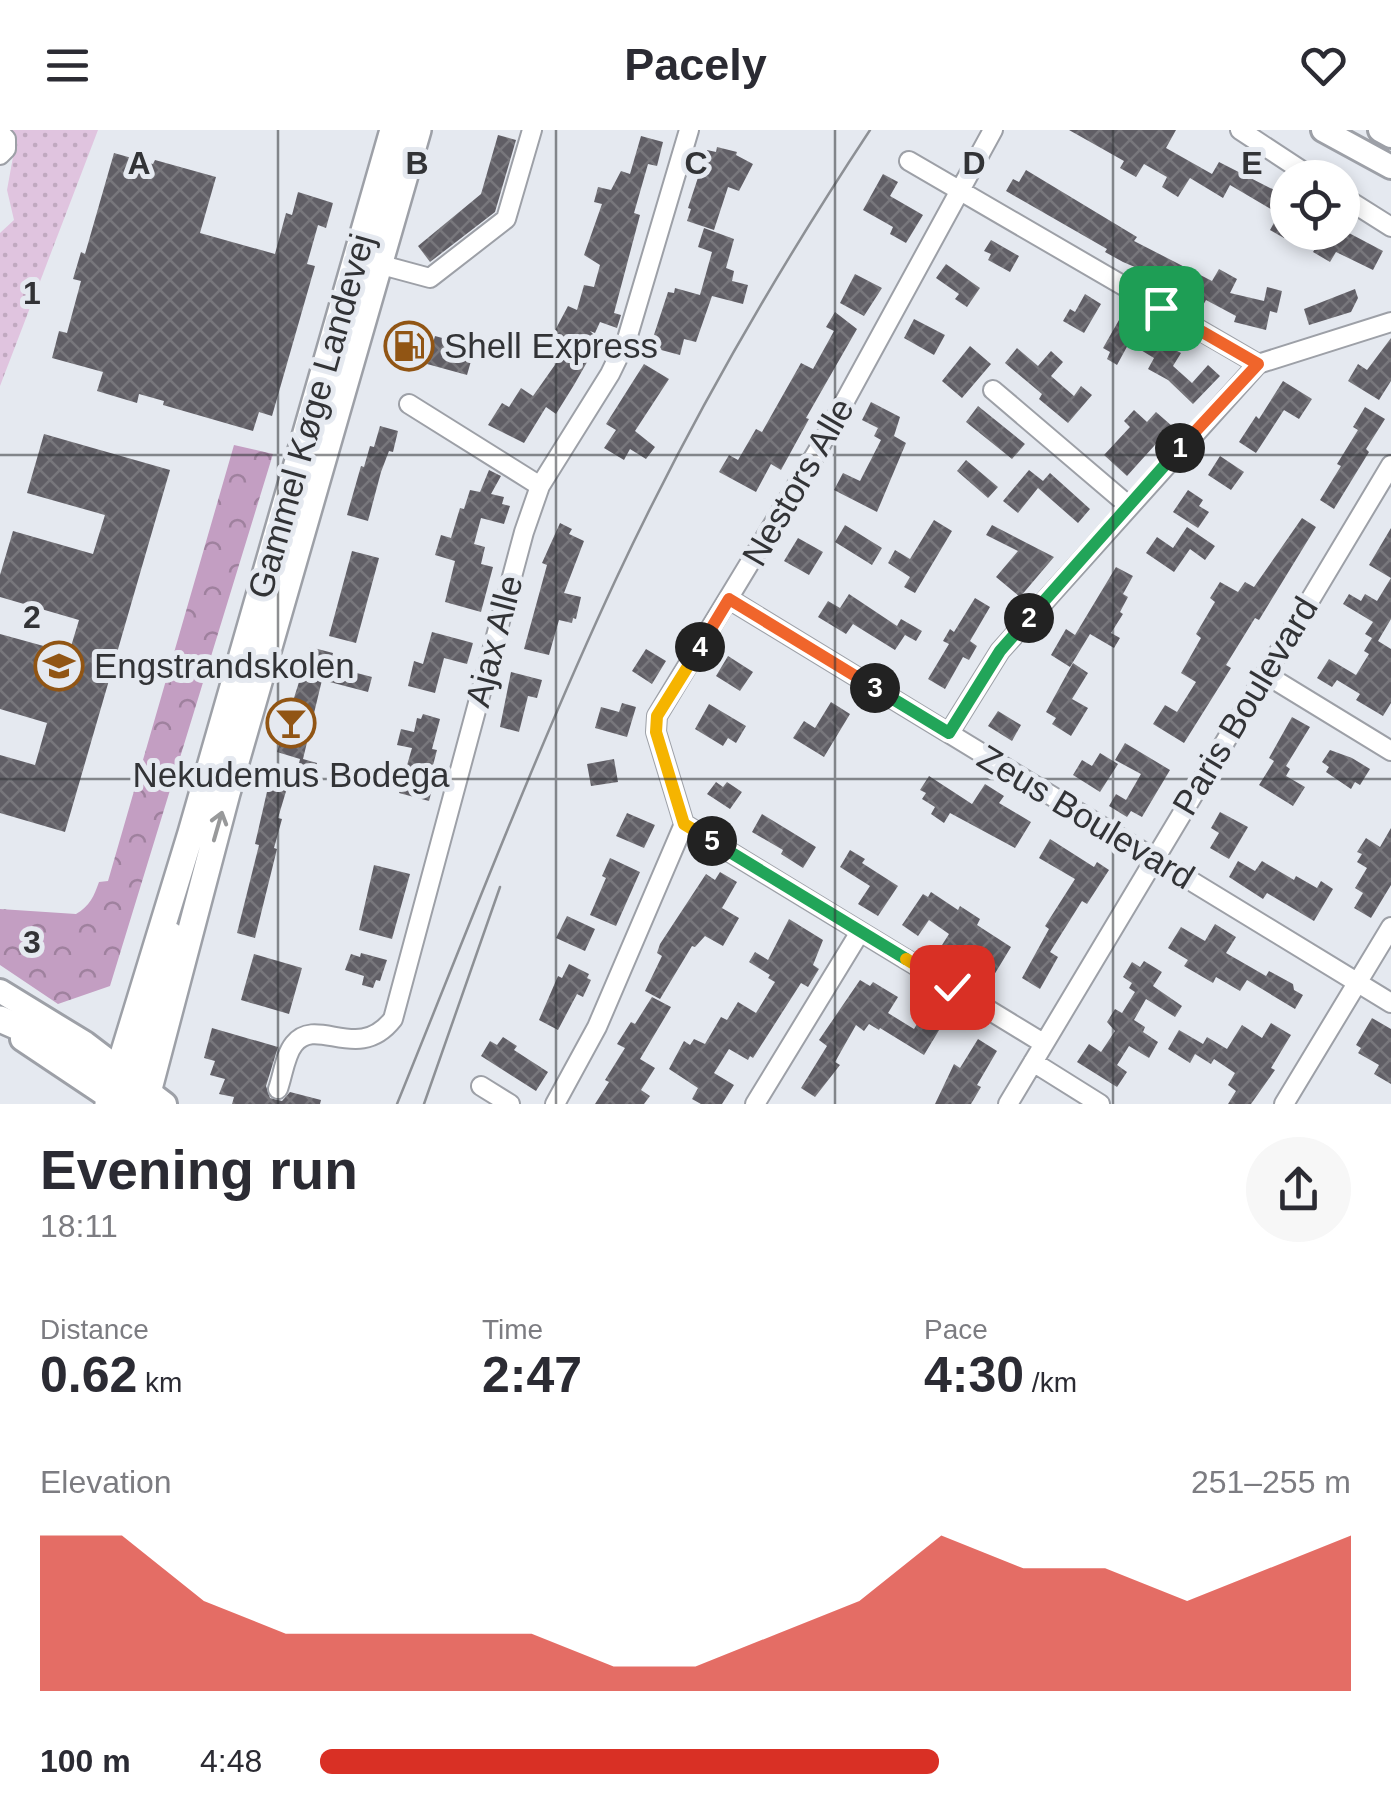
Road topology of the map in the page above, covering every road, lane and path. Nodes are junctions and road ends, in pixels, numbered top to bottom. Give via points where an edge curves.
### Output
1 (393, 130) edge
2 (418, 130) edge
3 (532, 130) edge
4 (689, 130) edge
5 (994, 130) edge
6 (1240, 130) edge
7 (1323, 130) edge
8 (1380, 130) edge
9 (0, 132) edge
10 (1391, 136) edge
11 (0, 155) edge
12 (1286, 160) edge
13 (909, 161) dead end
14 (1391, 168) edge
15 (960, 190) junction
16 (1360, 207) edge
17 (1391, 227) edge
18 (378, 264) junction
19 (1391, 322) edge
20 (1258, 364) junction
21 (993, 390) dead end
22 (409, 404) dead end
23 (1391, 464) edge
24 (540, 486) junction
25 (1128, 505) junction
26 (729, 599) junction
27 (1265, 674) junction
28 (949, 733) junction
29 (1391, 751) edge
30 (684, 824) junction
31 (1154, 858) junction
32 (1391, 927) edge
33 (860, 932) junction
34 (1358, 982) junction
35 (0, 991) edge
36 (1391, 1003) edge
37 (0, 1021) edge
38 (1043, 1043) junction
39 (1032, 1062) junction
40 (480, 1086) dead end
41 (278, 1089) dead end
42 (131, 1092) edge
43 (510, 1104) edge
44 (555, 1104) edge
45 (754, 1104) edge
46 (1008, 1104) edge
47 (1100, 1104) edge
48 (1284, 1104) edge

1 - 42 main road, Gammel Køge Landevej via 191,833
2 - 18 main road, Gammel Køge Landevej
3 - 18 street, Gammel Køge Landevej via 506,219 430,278
4 - 24 street, Ajax Alle via 626,339
5 - 15 street, Nestors Alle
6 - 12 street
7 - 14 street
8 - 10 street
9 - 11 street via 6,139
13 - 15 street
15 - 20 street
15 - 26 street, Nestors Alle
16 - 17 street
42 -> 18 main road, Gammel Køge Landevej via 205,874
19 - 20 street
20 - 25 street
21 - 25 street
22 - 24 street
23 - 27 street, Paris Boulevard
24 - 41 street, Ajax Alle via 393,1018 375,1038 302,1037
25 - 28 street via 1000,651
26 - 28 street, Zeus Boulevard
26 - 30 street, Nestors Alle via 657,716
27 - 29 street
27 - 31 street, Paris Boulevard
28 - 31 street, Zeus Boulevard
30 - 33 street
30 - 44 street via 598,1027
31 - 34 street, Zeus Boulevard
31 - 38 street, Paris Boulevard
32 - 34 street
33 - 38 street
33 - 45 street
34 - 36 street, Zeus Boulevard
34 - 48 street
35 - 42 street
37 - 42 main road
38 - 39 street, Paris Boulevard
39 - 46 street, Paris Boulevard
39 - 47 street
40 - 43 street

